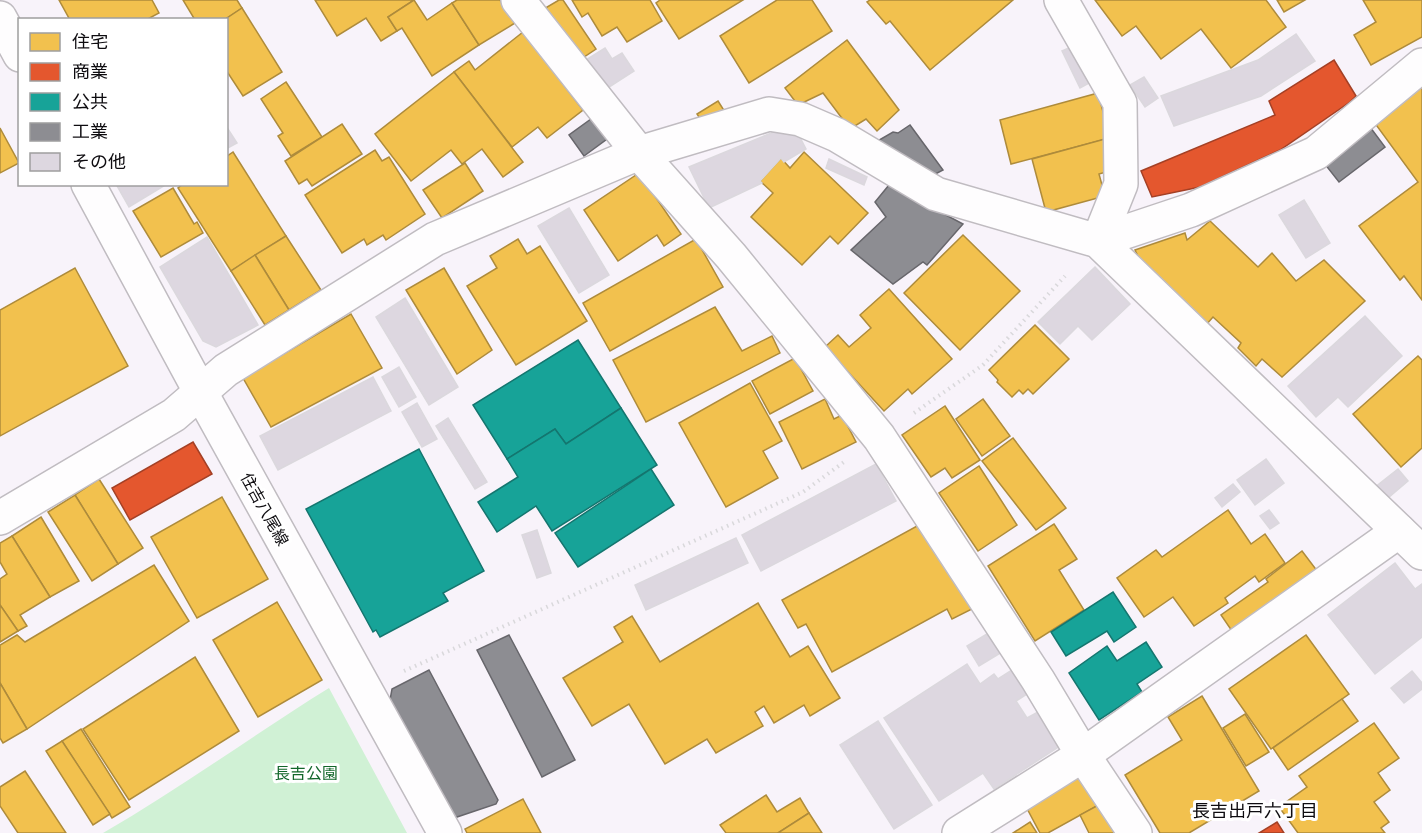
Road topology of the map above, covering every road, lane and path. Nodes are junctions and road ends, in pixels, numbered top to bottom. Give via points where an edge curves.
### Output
1 (518, 0) edge
2 (1061, 0) edge
3 (0, 18) edge
4 (18, 51) edge
5 (1422, 64) edge
6 (639, 153) junction
7 (89, 186) edge
8 (1098, 241) junction
9 (201, 393) junction
10 (879, 437) junction
11 (0, 518) edge
12 (1399, 531) junction
13 (1422, 553) edge
14 (365, 689) junction
15 (1083, 755) junction
16 (445, 833) edge
17 (958, 833) edge
18 (1135, 833) edge

1 - 6 street
2 - 8 street via 1120,103 1121,184
3 - 4 street
5 - 8 street via 1316,153 1191,210
6 - 8 street via 769,114 800,119 837,135 936,194
6 - 9 street via 435,239 226,370
6 - 10 street via 731,256
7 - 9 street, 住吉八尾線
8 - 10 path via 983,365
8 - 12 street
9 - 11 street via 174,415
9 - 14 street, 住吉八尾線
10 - 14 path via 803,492
10 - 15 street
12 - 13 street
12 - 15 street
14 - 16 street, 住吉八尾線
15 - 17 street
15 - 18 street

